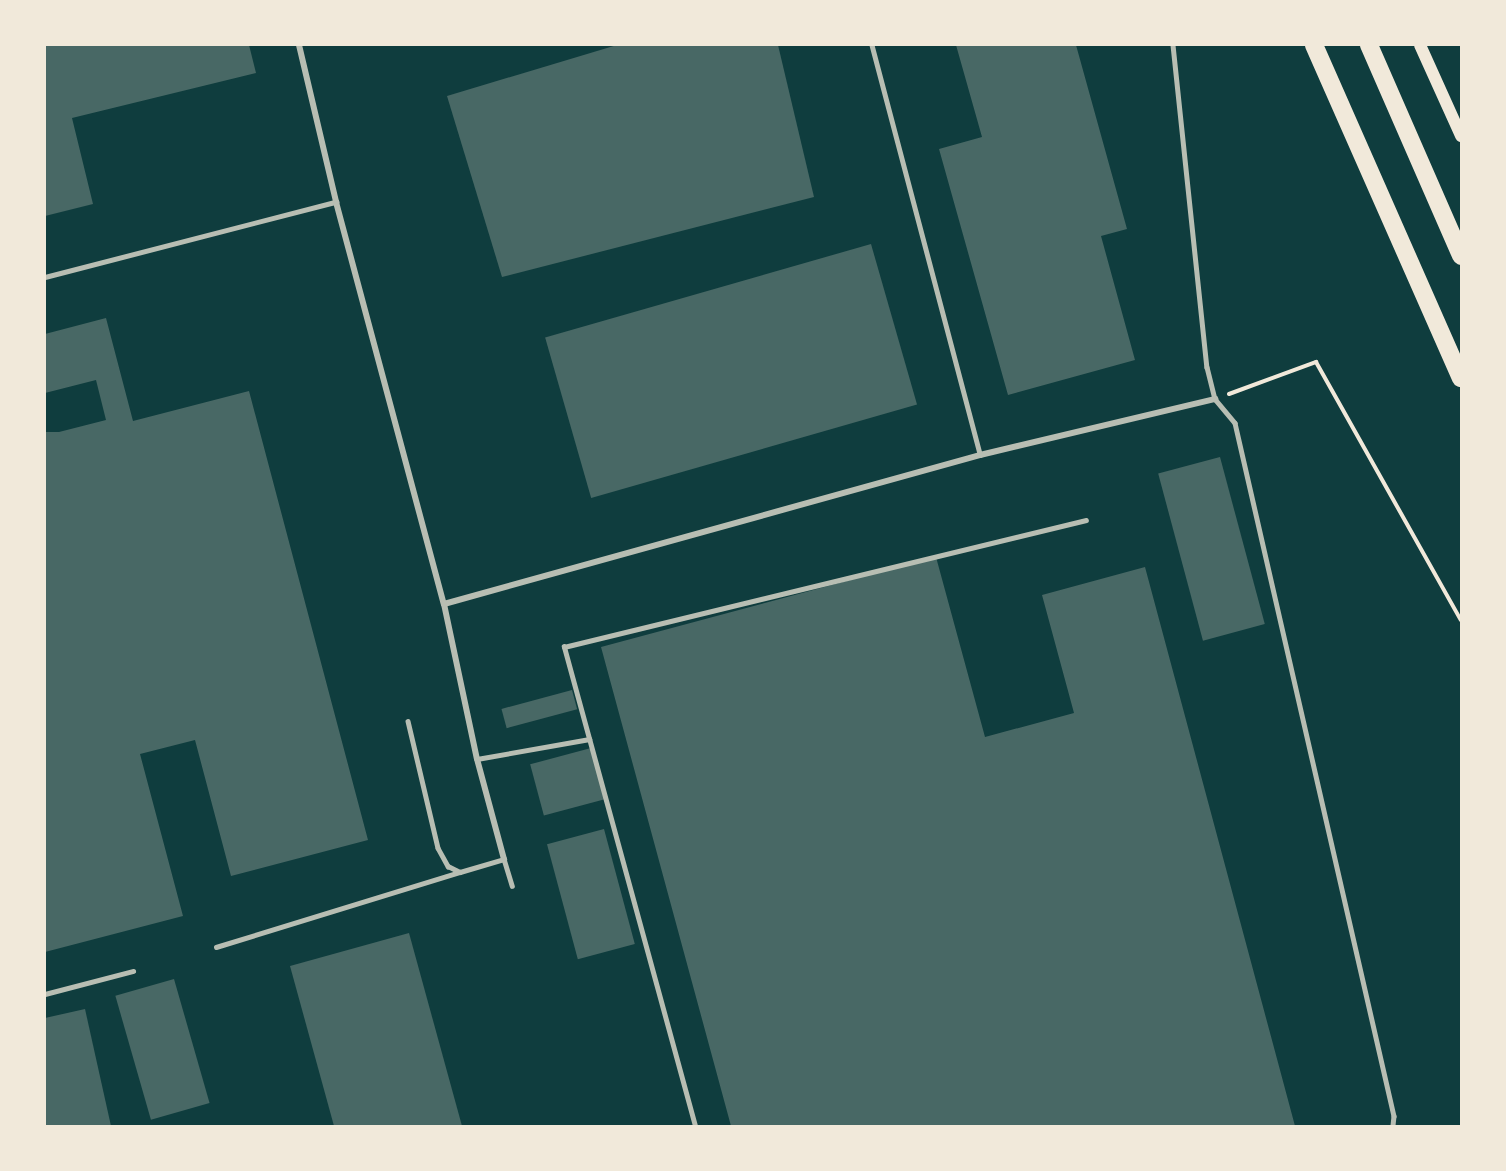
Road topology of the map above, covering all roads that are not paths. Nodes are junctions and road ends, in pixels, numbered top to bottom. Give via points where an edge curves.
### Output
1 (299, 45) edge
2 (872, 45) edge
3 (1173, 45) edge
4 (1314, 45) edge
5 (1369, 45) edge
6 (1420, 45) edge
7 (1461, 136) edge
8 (336, 202) junction
9 (1461, 256) edge
10 (45, 277) edge
11 (1461, 378) edge
12 (1215, 399) junction
13 (981, 455) junction
14 (1086, 520) dead end
15 (444, 604) junction
16 (408, 721) dead end
17 (589, 739) junction
18 (477, 759) junction
19 (504, 859) junction
20 (460, 872) junction
21 (512, 886) dead end
22 (216, 947) dead end
23 (133, 971) dead end
24 (45, 994) edge
25 (695, 1126) edge
26 (1393, 1126) edge

1 - 8 street
2 - 13 lane
3 - 12 lane via 1207,367
4 - 11 highway
5 - 9 highway
6 - 7 main road
8 - 10 lane
8 - 15 street
12 - 13 street
12 - 26 lane via 1235,423 1392,1105
13 - 15 street
14 - 17 lane via 564,647
15 - 18 street
16 - 20 lane via 438,848 448,866
17 - 18 lane
17 - 25 lane
18 - 19 street
19 - 20 lane
19 - 21 lane
20 - 22 lane
23 - 24 lane

